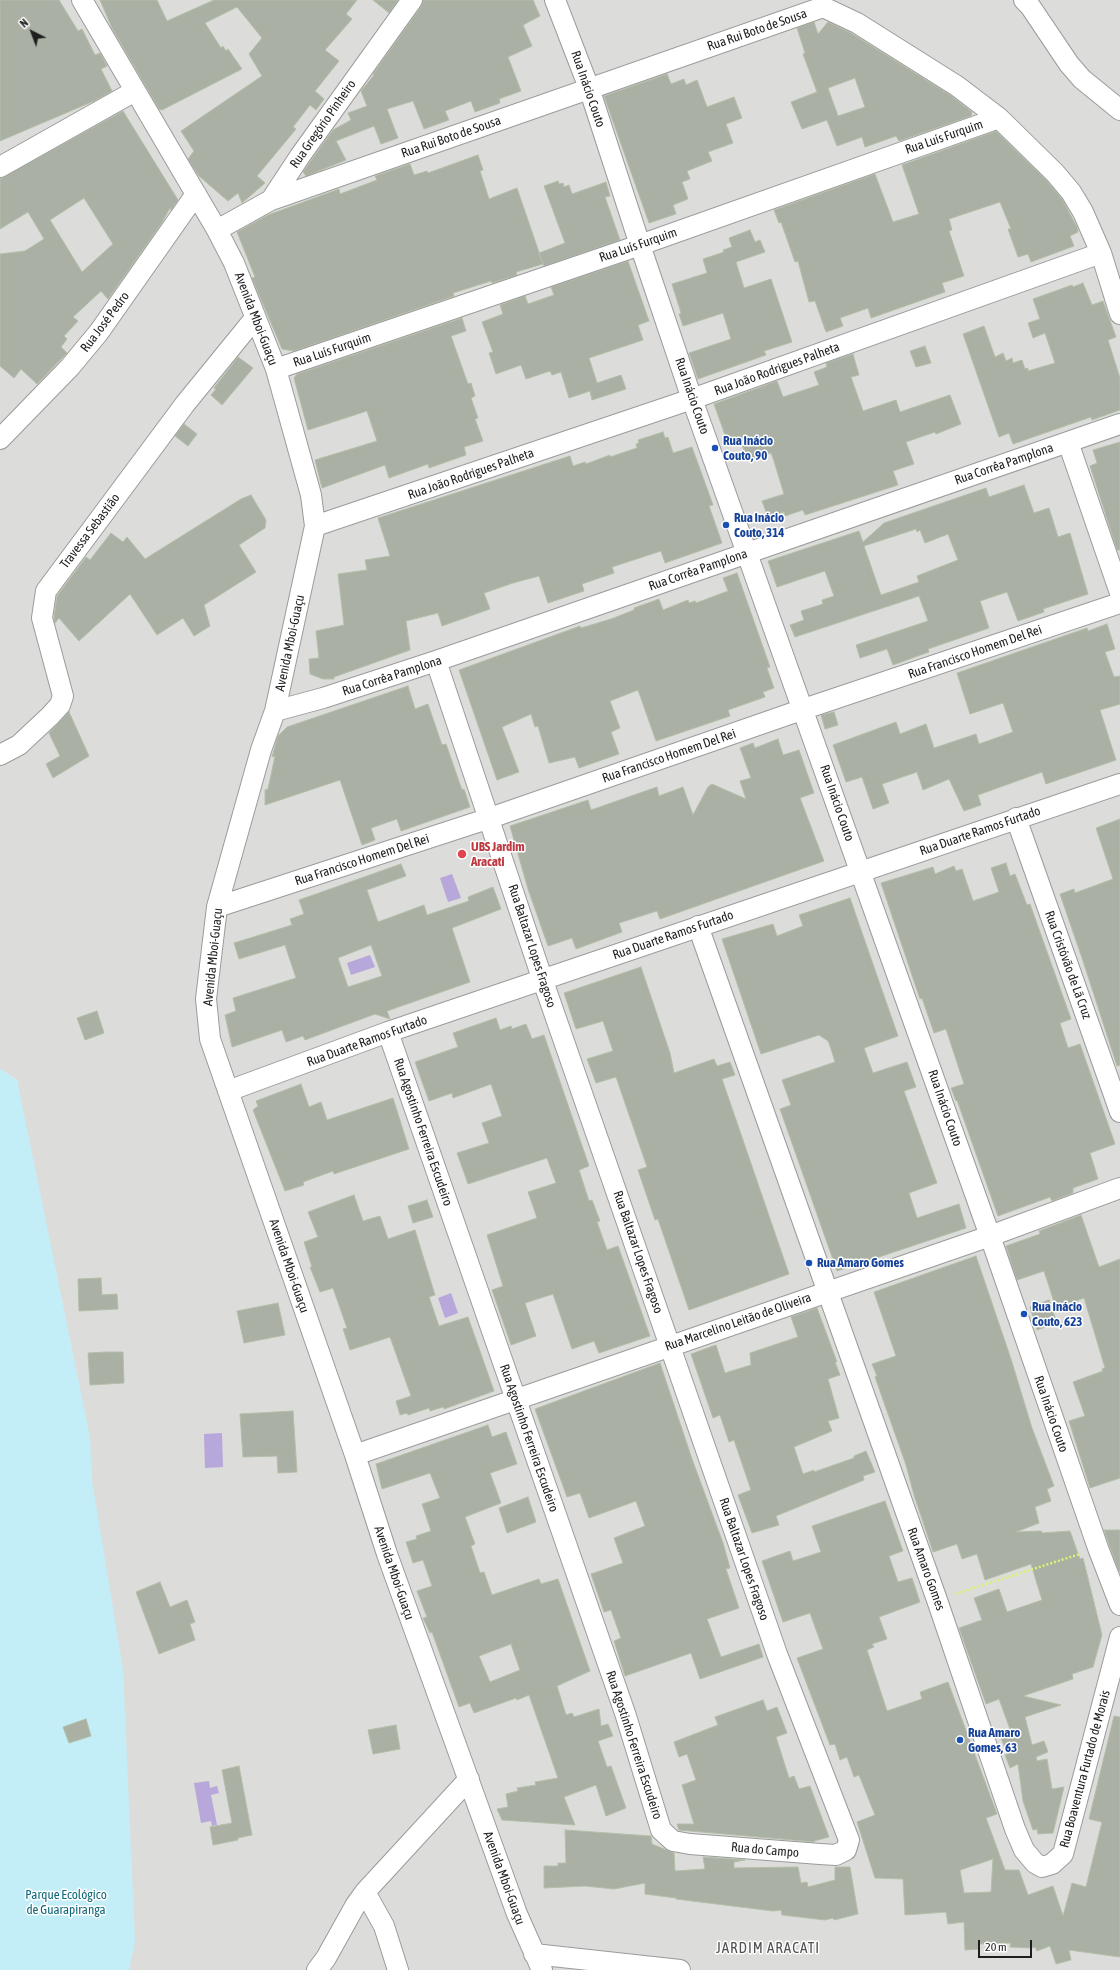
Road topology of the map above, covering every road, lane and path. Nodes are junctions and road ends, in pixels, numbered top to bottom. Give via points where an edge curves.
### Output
1 (82, 0) edge
2 (412, 0) edge
3 (555, 0) edge
4 (1024, 0) edge
5 (823, 4) edge
6 (589, 88) junction
7 (135, 91) junction
8 (1120, 110) edge
9 (1000, 118) junction
10 (0, 167) edge
11 (196, 194) junction
12 (271, 200) junction
13 (218, 230) junction
14 (640, 245) junction
15 (1101, 253) junction
16 (1120, 314) edge
17 (255, 318) junction
18 (276, 369) junction
19 (692, 399) junction
20 (1120, 424) edge
21 (0, 438) edge
22 (1068, 442) junction
23 (315, 526) junction
24 (748, 553) junction
25 (1120, 593) edge
26 (1120, 603) edge
27 (436, 661) junction
28 (804, 709) junction
29 (275, 711) junction
30 (0, 755) edge
31 (1120, 784) edge
32 (490, 818) junction
33 (1016, 818) junction
34 (861, 872) junction
35 (217, 907) junction
36 (698, 926) junction
37 (543, 980) junction
38 (388, 1032) junction
39 (228, 1090) junction
40 (1120, 1112) edge
41 (1120, 1188) edge
42 (990, 1236) junction
43 (827, 1292) junction
44 (670, 1346) junction
45 (516, 1399) junction
46 (355, 1455) junction
47 (1098, 1548) junction
48 (937, 1600) junction
49 (1120, 1605) edge
50 (1120, 1638) edge
51 (469, 1779) junction
52 (850, 1840) joint
53 (673, 1841) joint
54 (1042, 1867) joint
55 (365, 1892) junction
56 (538, 1962) edge
57 (317, 1970) edge
58 (398, 1970) edge
59 (680, 1970) edge

1 - 7 street, Avenida Mboi-Guaçu
2 - 12 street, Rua Gregório Pinheiro
3 - 6 street, Rua Inácio Couto
4 - 8 street via 1082,79
5 - 6 street, Rua Rui Boto de Sousa
5 - 9 street, Rua Rui Boto de Sousa via 957,86
6 - 12 street, Rua Rui Boto de Sousa
6 - 14 street, Rua Inácio Couto
7 - 10 street
7 - 11 street, Avenida Mboi-Guaçu
9 - 14 street, Rua Luís Furquim
9 - 15 street, Rua Rui Boto de Sousa via 1056,173 1071,192
11 - 13 street, Avenida Mboi-Guaçu
11 - 21 street, Rua José Pedro via 99,332 70,367
12 - 13 street, Rua Gregório Pinheiro
13 - 17 street, Avenida Mboi-Guaçu
14 - 18 street, Rua Luís Furquim
14 - 19 street, Rua Inácio Couto
15 - 16 street, Rua Rui Boto de Sousa
15 - 19 street, Rua João Rodrigues Palheta
17 - 18 street, Avenida Mboi-Guaçu
17 - 30 street, Travessa Sebastião via 185,404 46,591 42,618 63,696 60,705 50,716 19,745
18 - 23 street, Avenida Mboi-Guaçu via 311,495
19 - 23 street, Rua João Rodrigues Palheta
19 - 24 street, Rua Inácio Couto
20 - 22 street, Rua Corrêa Pamplona
22 - 24 street, Rua Corrêa Pamplona
22 - 25 street
23 - 29 street, Avenida Mboi-Guaçu
24 - 27 street, Rua Corrêa Pamplona
24 - 28 street, Rua Inácio Couto
26 - 28 street, Rua Francisco Homem Del Rei
27 - 29 street, Rua Corrêa Pamplona via 324,698
27 - 32 street, Rua Baltazar Lopes Fragoso
28 - 32 street, Rua Francisco Homem Del Rei
28 - 34 street, Rua Inácio Couto
29 - 35 street, Avenida Mboi-Guaçu via 261,750
31 - 33 street, Rua Duarte Ramos Furtado
32 - 35 street, Rua Francisco Homem Del Rei
32 - 37 street, Rua Baltazar Lopes Fragoso
33 - 34 street, Rua Duarte Ramos Furtado
33 - 40 street, Rua Cristóvão de Lã Cruz
34 - 36 street, Rua Duarte Ramos Furtado
34 - 42 street, Rua Inácio Couto
35 - 39 street, Avenida Mboi-Guaçu via 206,999 210,1040
36 - 37 street, Rua Duarte Ramos Furtado
36 - 43 street, Rua Amaro Gomes
37 - 38 street, Rua Duarte Ramos Furtado
37 - 44 street, Rua Baltazar Lopes Fragoso
38 - 39 street, Rua Duarte Ramos Furtado
38 - 45 street, Rua Agostinho Ferreira Escudeiro
39 - 46 street, Avenida Mboi-Guaçu
41 - 42 street, Rua Marcelino Leitão de Oliveira
42 - 43 street, Rua Marcelino Leitão de Oliveira
42 - 47 street, Rua Inácio Couto
43 - 44 street, Rua Marcelino Leitão de Oliveira
43 - 48 street, Rua Amaro Gomes
44 - 45 street, Rua Marcelino Leitão de Oliveira
44 - 52 street, Rua Baltazar Lopes Fragoso via 777,1654
45 - 46 street, Rua Marcelino Leitão de Oliveira
45 - 53 street, Rua Agostinho Ferreira Escudeiro via 625,1713 656,1816 661,1830
46 - 51 street, Avenida Mboi-Guaçu via 387,1554
47 - 48 path
47 - 49 street, Rua Inácio Couto
48 - 54 street, Rua Amaro Gomes via 1015,1829 1024,1850
50 - 54 street, Rua Boaventura Furtado de Morais via 1063,1854 1052,1864
51 - 55 street
51 - 56 street, Avenida Mboi-Guaçu via 517,1914
52 - 53 street, Rua do Campo via 846,1850 836,1855
55 - 57 street
55 - 58 street via 384,1926
56 - 59 street

